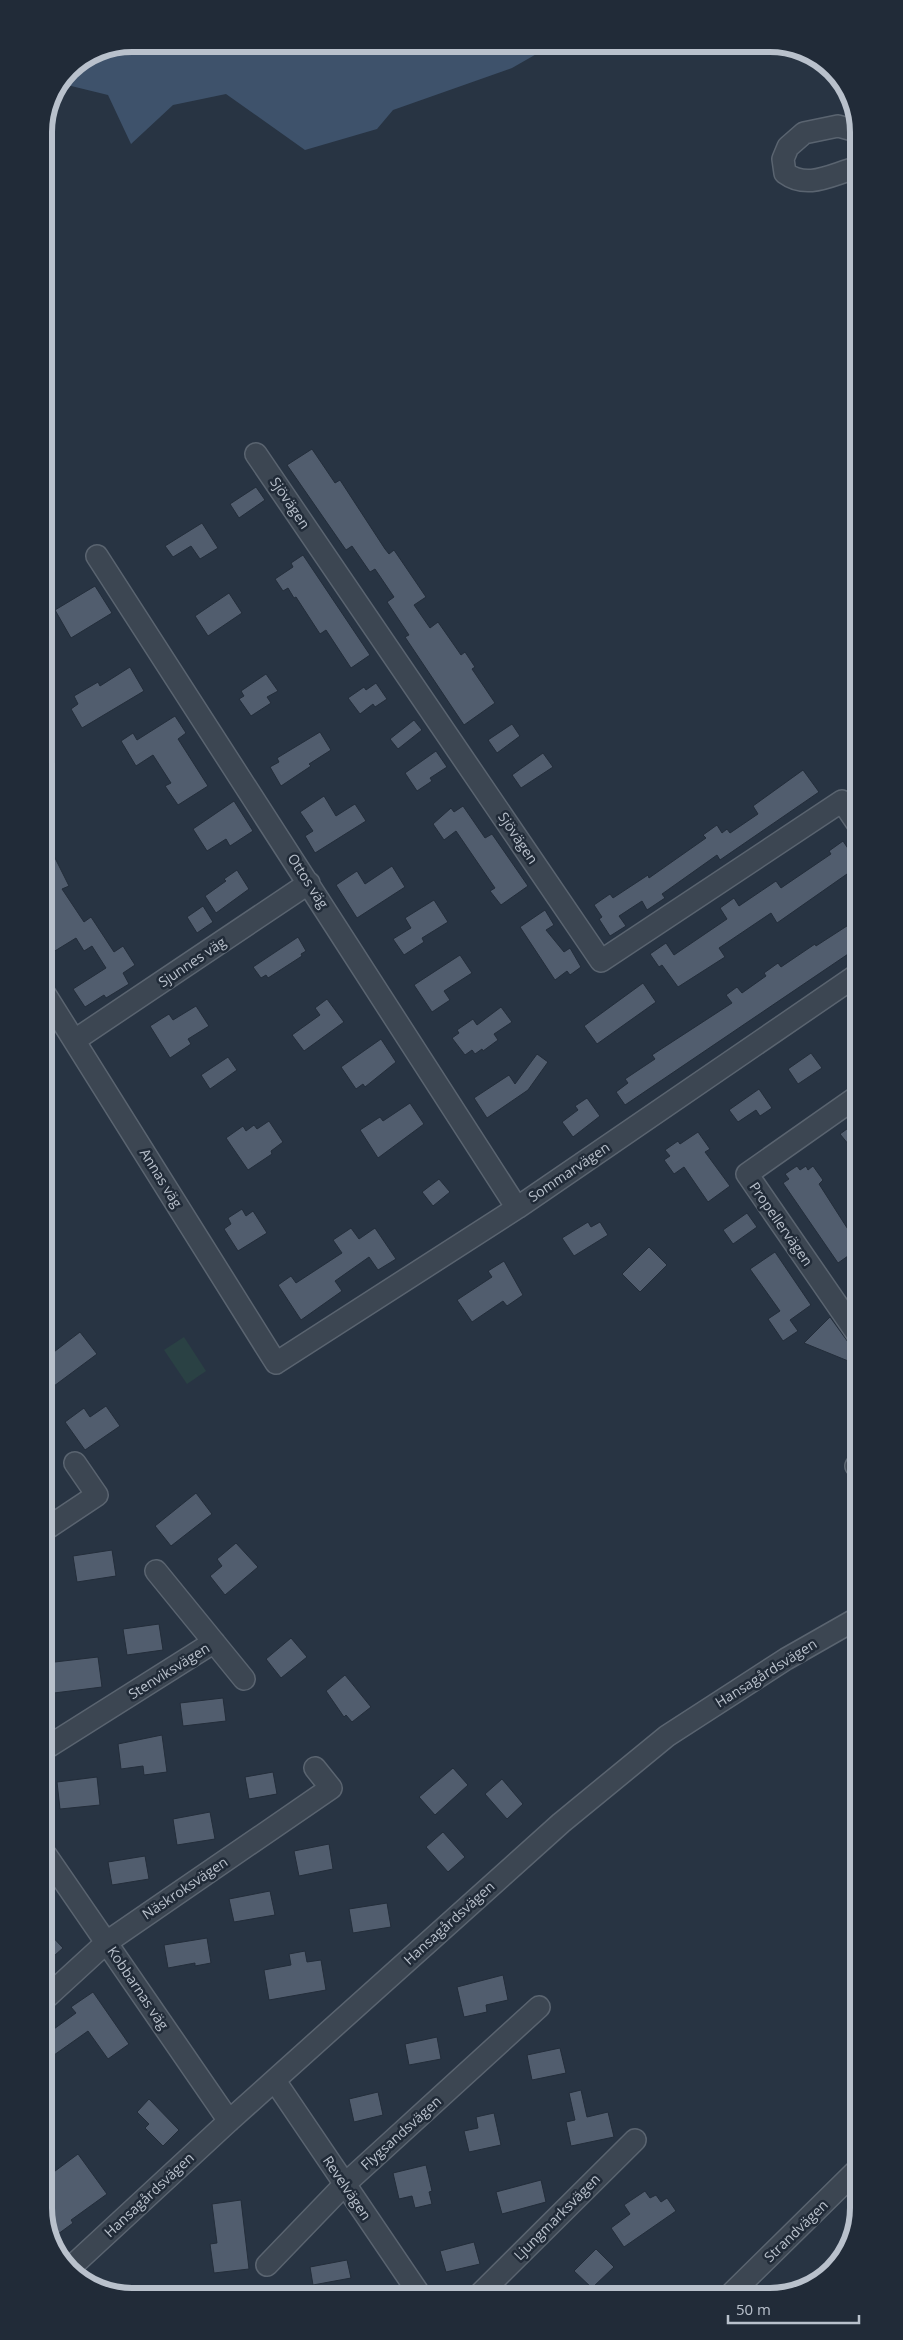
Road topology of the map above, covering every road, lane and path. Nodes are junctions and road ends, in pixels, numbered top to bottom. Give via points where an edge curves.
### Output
1 (850, 129) edge
2 (850, 170) edge
3 (256, 454) dead end
4 (97, 556) dead end
5 (850, 813) edge
6 (309, 883) junction
7 (850, 980) edge
8 (53, 1006) edge
9 (75, 1040) junction
10 (850, 1102) edge
11 (517, 1208) junction
12 (850, 1323) edge
13 (276, 1363) joint
14 (75, 1463) dead end
15 (52, 1526) edge
16 (156, 1571) dead end
17 (850, 1623) edge
18 (214, 1642) junction
19 (244, 1679) dead end
20 (52, 1744) edge
21 (315, 1768) dead end
22 (52, 1864) edge
23 (107, 1942) junction
24 (52, 1991) edge
25 (539, 2007) dead end
26 (275, 2081) junction
27 (229, 2121) junction
28 (635, 2140) dead end
29 (850, 2177) edge
30 (345, 2184) junction
31 (75, 2263) edge
32 (268, 2264) dead end
33 (415, 2287) edge
34 (486, 2288) edge
35 (737, 2288) edge

1 - 2 street via 838,126 804,133 788,147 783,159 785,173 808,182
3 - 5 street, Sjövägen via 601,961 842,801
4 - 6 street, Ottos väg
6 - 9 street, Sjunnes väg
6 - 11 street, Ottos väg
7 - 11 street, Sommarvägen
8 - 9 street, Annas väg
9 - 13 street, Annas väg
10 - 12 street, Propellervägen via 747,1174
11 - 13 street, Sommarvägen
14 - 15 street via 97,1495
16 - 18 street, Stenviksvägen
17 - 26 street, Hansagårdsvägen via 786,1659 668,1736 561,1823
18 - 19 street
18 - 20 street, Stenviksvägen
21 - 23 street, Näskroksvägen via 331,1788
22 - 23 street, Kobbarnas väg
23 - 24 street, Näskroksvägen
23 - 27 street, Kobbarnas väg
25 - 30 street, Flygsandsvägen
26 - 27 street, Hansagårdsvägen
26 - 30 street, Revelvägen
27 - 31 street, Hansagårdsvägen
28 - 34 street, Ljungmarksvägen
29 - 35 street, Strandvägen
30 - 32 street, Flygsandsvägen
30 - 33 street, Revelvägen

